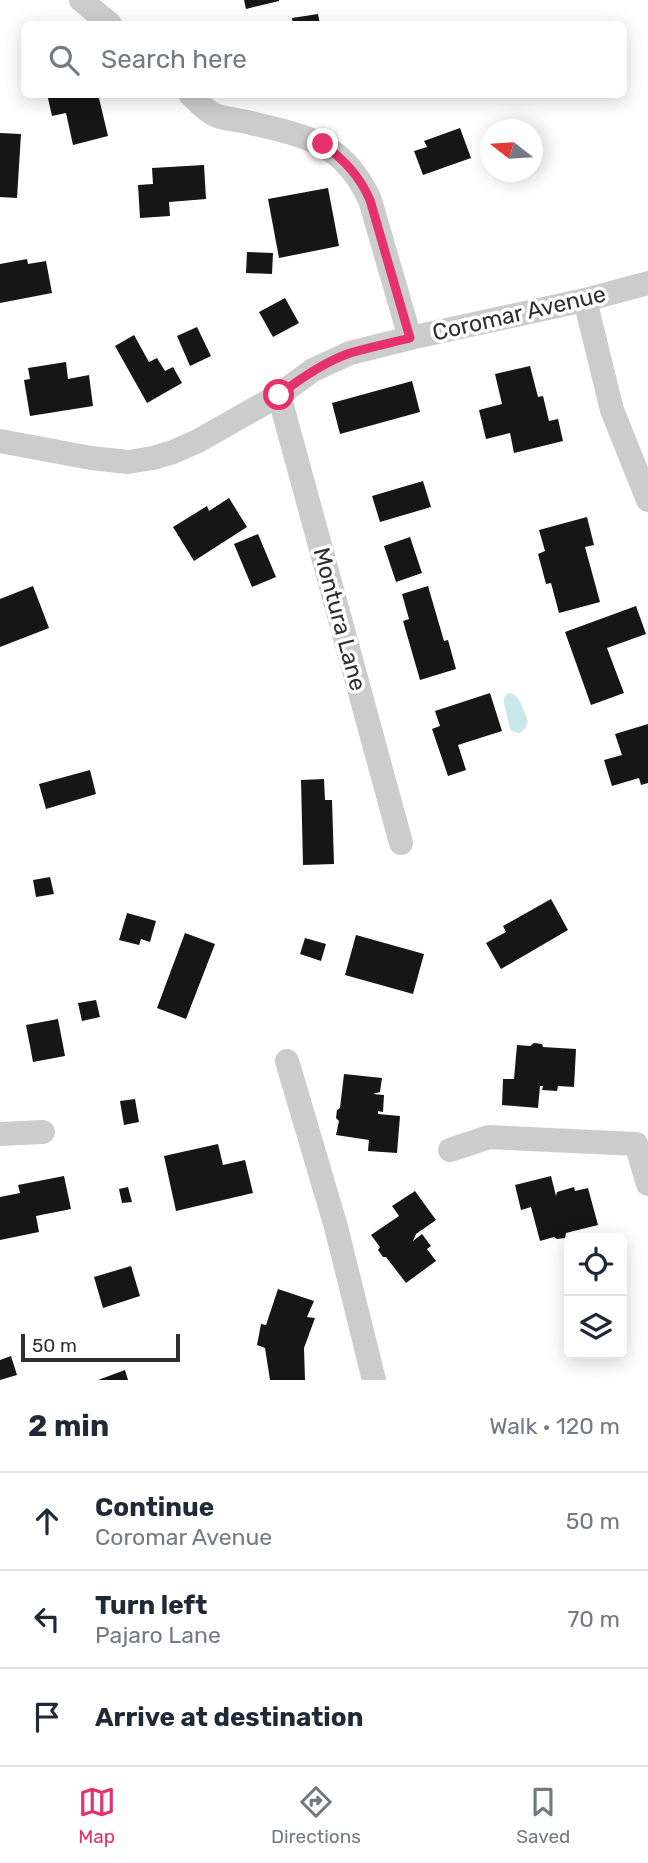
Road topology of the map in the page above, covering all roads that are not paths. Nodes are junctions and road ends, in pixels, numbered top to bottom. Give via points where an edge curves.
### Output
1 (81, 0) edge
2 (106, 21) edge
3 (195, 98) edge
4 (648, 283) edge
5 (585, 300) junction
6 (410, 338) junction
7 (279, 395) junction
8 (0, 441) edge
9 (648, 500) edge
10 (401, 843) dead end
11 (287, 1061) dead end
12 (43, 1132) dead end
13 (0, 1134) edge
14 (450, 1150) dead end
15 (648, 1184) edge
16 (374, 1380) edge

1 - 2 street
3 - 6 street via 213,114 323,144 351,168 370,200
4 - 5 street, Coromar Avenue
5 - 6 street, Coromar Avenue
5 - 9 street via 612,410
6 - 7 street, Coromar Avenue via 331,361
7 - 8 street, Coromar Avenue via 198,441 153,458 128,462 91,458
7 - 10 street, Montura Lane
11 - 16 street via 336,1227
12 - 13 street
14 - 15 street via 489,1137 636,1144

